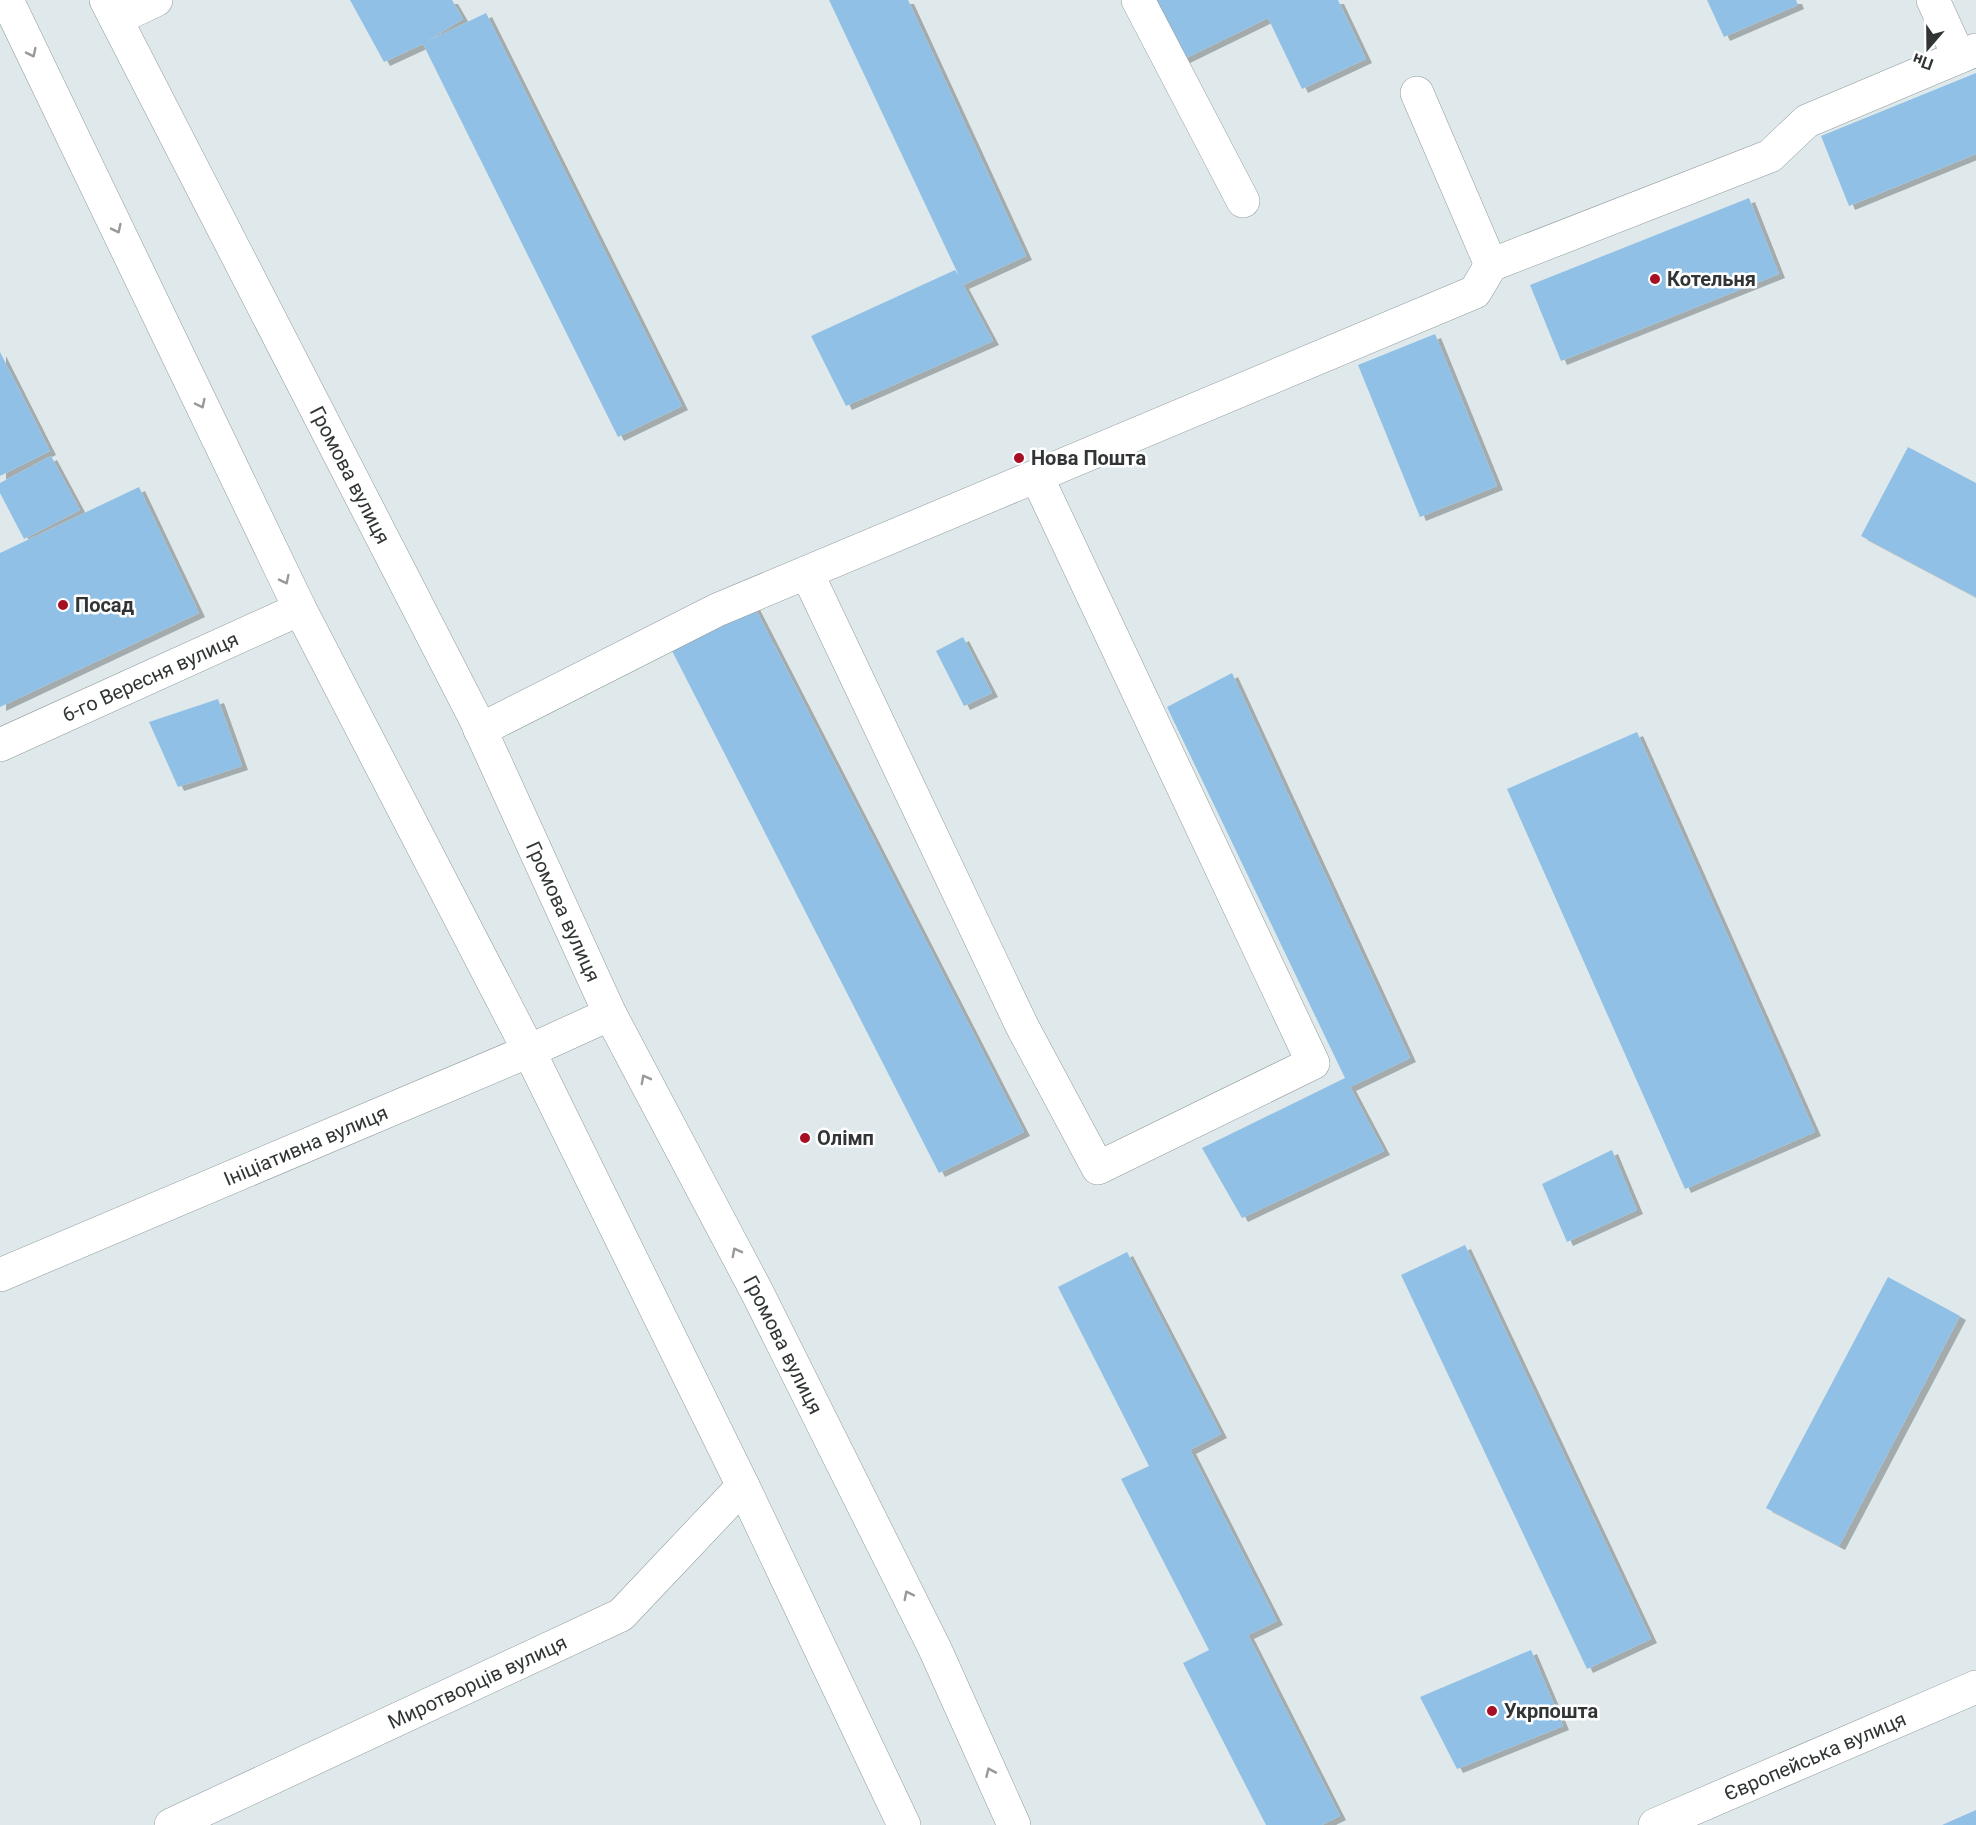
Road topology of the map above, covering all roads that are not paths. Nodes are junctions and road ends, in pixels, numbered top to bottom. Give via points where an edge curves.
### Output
1 (7, 0) edge
2 (156, 0) edge
3 (1138, 0) edge
4 (1934, 0) edge
5 (111, 10) edge
6 (1967, 54) edge
7 (1417, 93) dead end
8 (1243, 201) dead end
9 (1491, 265) junction
10 (1037, 477) junction
11 (807, 573) junction
12 (300, 609) junction
13 (480, 730) junction
14 (0, 744) edge
15 (610, 1014) junction
16 (529, 1051) junction
17 (0, 1275) edge
18 (743, 1486) junction
19 (1976, 1687) edge
20 (171, 1825) edge
21 (904, 1825) edge
22 (1014, 1825) edge
23 (1654, 1825) edge

1 -> 12 street
2 - 5 street
3 - 8 street
4 - 6 street
5 - 13 street, Громова вулиця
6 - 9 street via 1807,120 1770,156
7 - 9 street
9 - 10 street via 1475,292
10 - 11 street
10 - 11 street via 1313,1064 1098,1168 1022,1026
11 - 13 street via 717,610
12 - 14 street, 6-го Вересня вулиця
12 - 16 street
13 - 15 street, Громова вулиця
15 - 16 street, Ініціативна вулиця
22 -> 15 street, Громова вулиця via 935,1649 758,1294
16 - 17 street, Ініціативна вулиця
16 - 18 street
18 - 20 street, Миротворців вулиця via 621,1615
18 - 21 street
19 - 23 street, Європейська вулиця

